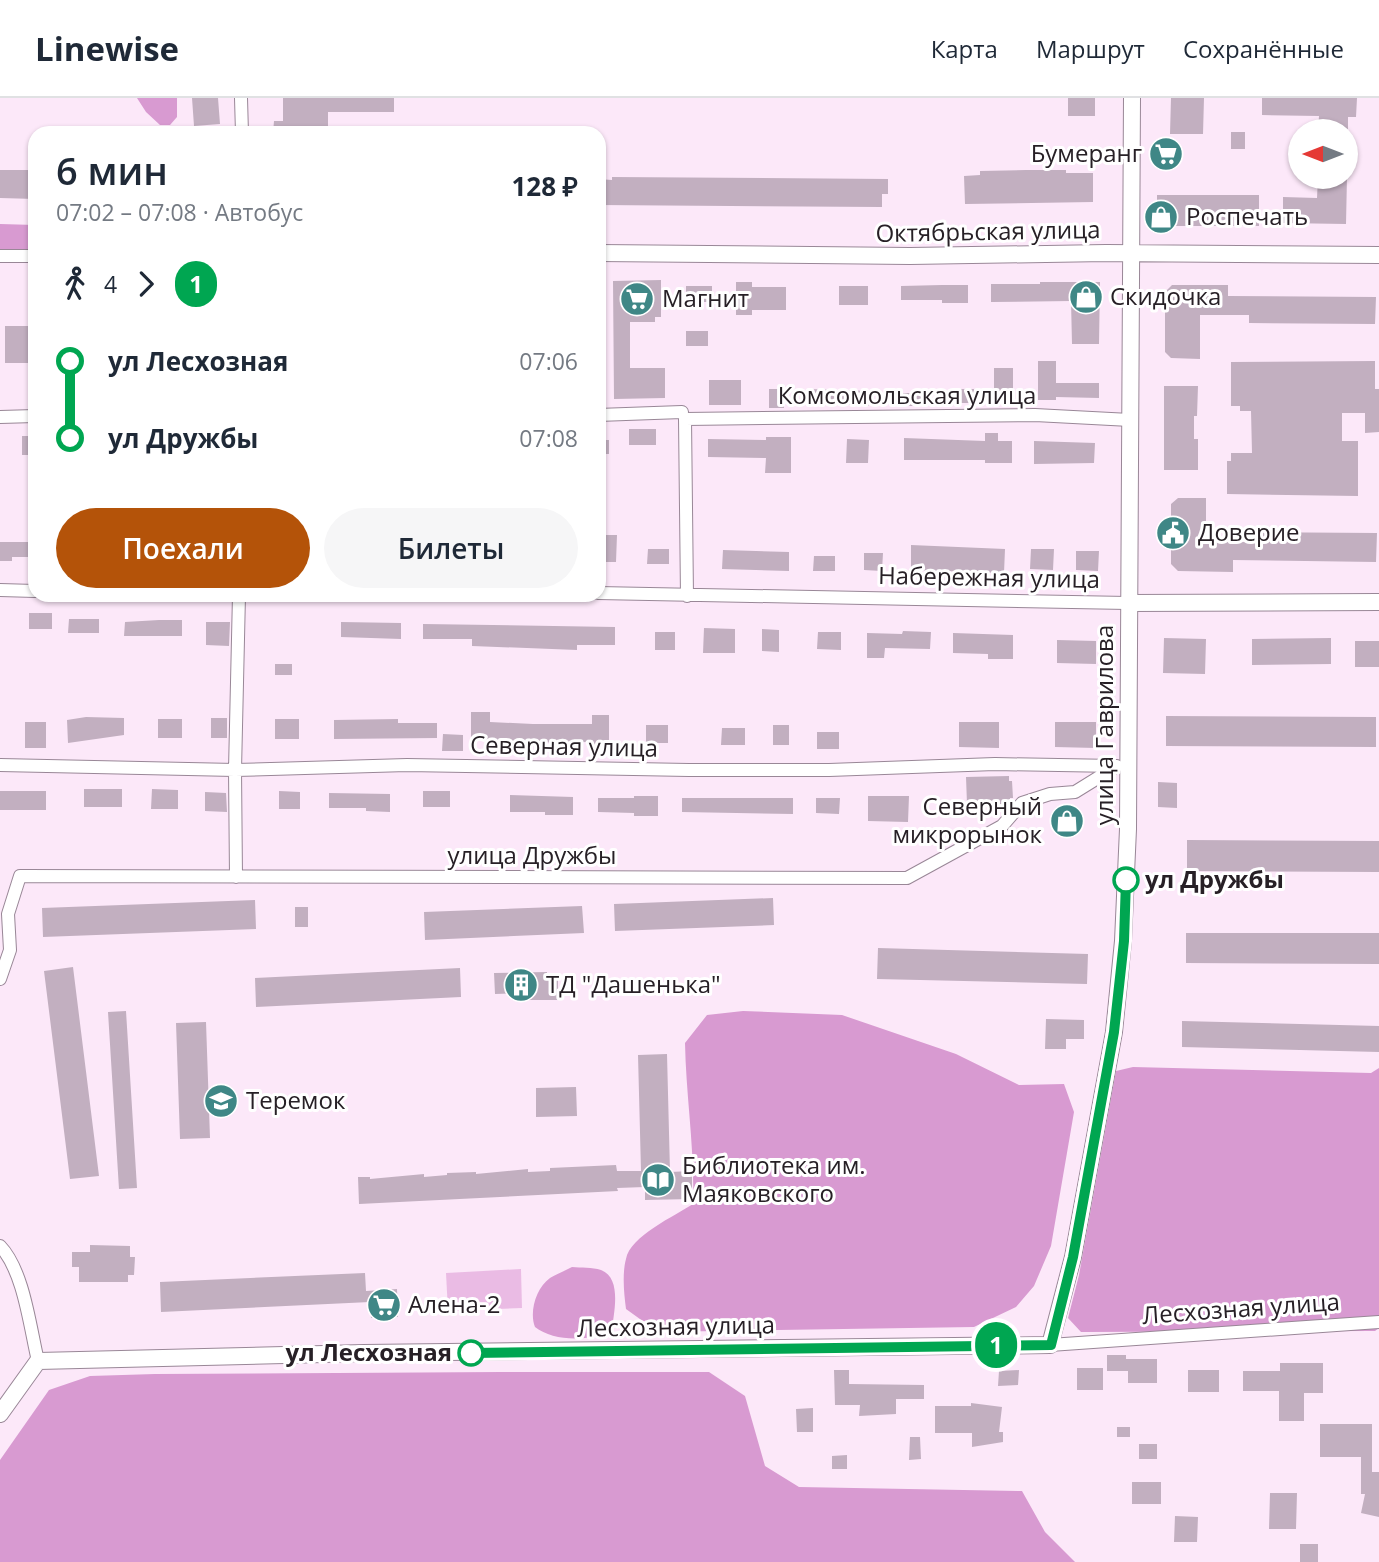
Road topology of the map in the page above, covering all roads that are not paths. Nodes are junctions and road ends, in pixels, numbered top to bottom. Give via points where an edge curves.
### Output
1 (241, 98) edge
2 (1132, 98) edge
3 (242, 126) edge
4 (606, 253) edge
5 (1130, 253) junction
6 (1379, 255) edge
7 (0, 256) edge
8 (28, 256) edge
9 (606, 415) edge
10 (0, 416) edge
11 (28, 416) edge
12 (683, 416) junction
13 (1130, 420) junction
14 (0, 590) edge
15 (28, 591) edge
16 (606, 593) edge
17 (687, 596) junction
18 (239, 602) edge
19 (1379, 602) edge
20 (1128, 603) junction
21 (0, 765) edge
22 (1122, 767) junction
23 (235, 770) junction
24 (236, 877) junction
25 (0, 979) edge
26 (0, 1246) edge
27 (1379, 1322) edge
28 (1051, 1345) junction
29 (38, 1361) junction
30 (0, 1414) edge

1 - 3 street
2 - 5 street, улица Гаврилова
4 - 5 street, Октябрьская улица
5 - 6 street, Октябрьская улица
5 - 13 street, улица Гаврилова
7 - 8 street
9 - 12 street, Комсомольская улица
10 - 11 street
12 - 13 street, Комсомольская улица via 1035,415
12 - 17 street
13 - 20 street, улица Гаврилова
14 - 15 street
16 - 17 street, Набережная улица
17 - 20 street, Набережная улица
18 - 23 street
19 - 20 street, Набережная улица
20 - 22 street, улица Гаврилова
21 - 23 street, Северная улица
22 - 23 street, Северная улица via 995,764 688,770 407,765
22 - 24 street, улица Дружбы via 1074,792 1021,803 1002,826 907,878
22 - 28 street, улица Гаврилова via 1128,829 1124,941 1114,1032 1073,1257
23 - 24 street
24 - 25 street, улица Дружбы via 20,876 8,914 10,950
26 - 29 street via 20,1283
27 - 28 street, Лесхозная улица
28 - 29 street, Лесхозная улица
29 - 30 street

